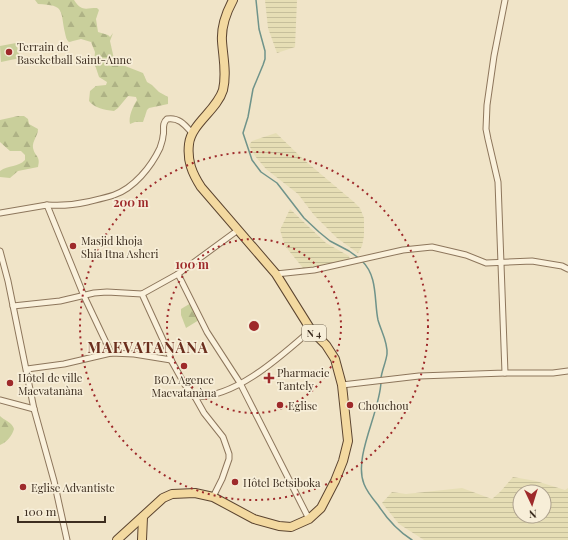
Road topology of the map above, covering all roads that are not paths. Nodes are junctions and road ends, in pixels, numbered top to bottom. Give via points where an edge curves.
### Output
1 (233, 0) edge
2 (505, 0) edge
3 (192, 134) junction
4 (47, 205) junction
5 (0, 213) edge
6 (238, 230) junction
7 (0, 250) edge
8 (501, 262) junction
9 (568, 268) edge
10 (178, 274) junction
11 (276, 274) junction
12 (142, 294) junction
13 (84, 296) junction
14 (13, 306) junction
15 (311, 330) junction
16 (111, 353) junction
17 (171, 360) junction
18 (27, 369) junction
19 (568, 371) edge
20 (505, 373) junction
21 (240, 383) junction
22 (342, 385) junction
23 (195, 397) junction
24 (0, 400) edge
25 (34, 409) junction
26 (213, 497) junction
27 (143, 517) junction
28 (309, 519) junction
29 (67, 540) edge
30 (117, 540) edge
31 (142, 540) edge

1 - 3 main road via 223,24 225,80 222,92 216,105
2 - 8 street via 490,84 486,129 498,182
3 - 4 street via 180,121 167,119 163,123 163,138 156,155 139,178 125,189 114,195 77,204
3 - 6 main road, N 4 via 189,144 192,172 201,187
4 - 5 street
4 - 13 street
6 - 10 street
6 - 11 main road, N 4
7 - 14 street
8 - 9 street via 532,261
8 - 11 street via 486,263 466,255 432,248 403,250 314,270
8 - 20 street
10 - 12 street
10 - 21 street via 207,332
11 - 15 main road, N 4
12 - 13 street via 107,292
12 - 17 street
13 - 14 street
13 - 16 street
14 - 18 street
15 - 21 street via 254,377
15 - 22 main road, N 4 via 335,358
16 - 17 street
16 - 18 street via 64,364
17 - 23 street via 185,386
18 - 25 street
19 - 20 street
20 - 22 street via 390,378
21 - 23 street via 205,397
21 - 28 street
22 - 28 main road, N 4 via 348,441 335,481 321,508
23 - 26 street via 223,437 229,454 222,479
24 - 25 street
25 - 29 street
26 - 27 main road, N 4 via 195,493 172,494 159,501
26 - 28 main road, N 4 via 254,518 279,526 291,527
27 - 30 main road, N 4
27 - 31 main road

